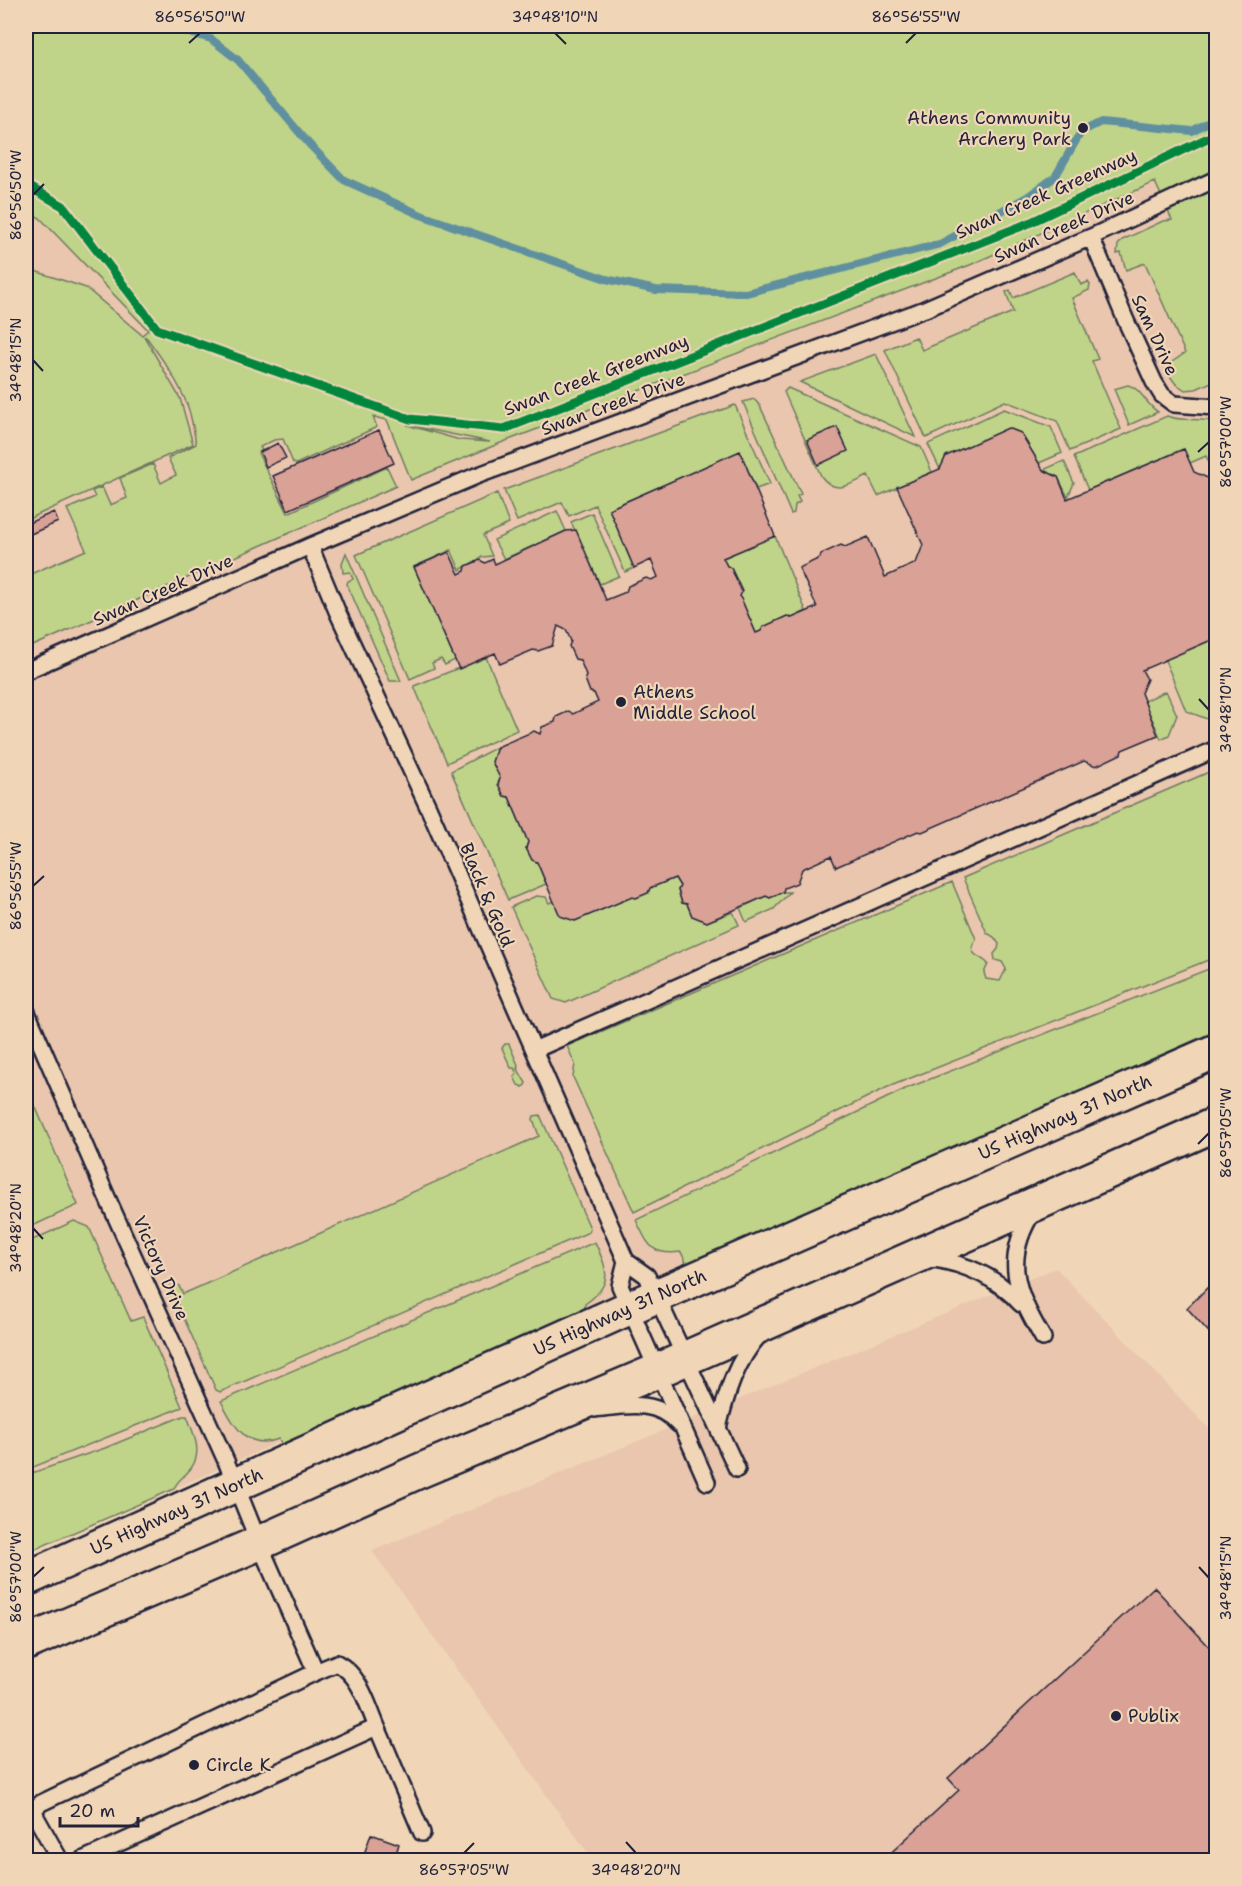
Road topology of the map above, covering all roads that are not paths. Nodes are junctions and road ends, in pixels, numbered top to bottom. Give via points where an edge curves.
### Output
1 (1216, 179) edge
2 (1091, 237) junction
3 (1216, 406) edge
4 (310, 546) junction
5 (26, 671) edge
6 (1216, 749) edge
7 (26, 1010) edge
8 (534, 1050) junction
9 (1216, 1051) edge
10 (1216, 1124) edge
11 (1039, 1202) junction
12 (918, 1256) junction
13 (626, 1261) junction
14 (642, 1302) junction
15 (1030, 1316) junction
16 (772, 1320) junction
17 (1043, 1338) dead end
18 (671, 1365) junction
19 (556, 1413) junction
20 (718, 1428) junction
21 (683, 1430) junction
22 (737, 1468) dead end
23 (707, 1482) dead end
24 (236, 1485) junction
25 (259, 1542) junction
26 (26, 1579) edge
27 (26, 1643) edge
28 (316, 1672) junction
29 (377, 1727) junction
30 (422, 1833) dead end
31 (60, 1860) edge
32 (82, 1860) edge

1 - 2 lane, Swan Creek Drive
2 - 3 lane, Sam Drive via 1162,395 1174,404
2 - 4 lane, Swan Creek Drive via 925,309 476,476
4 - 5 lane, Swan Creek Drive
4 - 8 lane, Black & Gold
6 - 8 lane
7 - 24 lane, Victory Drive
8 - 13 lane, Black & Gold
9 - 14 main road, US Highway 31 North
10 - 11 main road
11 - 12 main road
11 - 15 lane via 1023,1230 1016,1258 1018,1289
12 - 15 lane via 950,1261 981,1272 1007,1290
12 - 16 main road
13 - 14 lane, Black & Gold via 647,1276
13 - 14 lane, Black & Gold via 620,1286
14 - 18 lane, Black & Gold
14 - 18 lane, Black & Gold
14 - 24 main road, US Highway 31 North
15 - 17 lane
16 - 18 main road
16 - 20 lane via 751,1344 735,1372
18 - 19 main road
18 - 20 lane
18 - 21 lane
19 - 21 lane via 651,1406 671,1415
19 - 25 main road
20 - 22 lane
21 - 23 lane
24 - 25 lane, Victory Drive
24 - 26 main road, US Highway 31 North
25 - 27 main road
25 - 28 lane, Victory Drive
28 - 29 lane via 338,1663 352,1673
28 - 31 lane via 41,1803 35,1808 36,1817
29 - 30 lane
29 - 32 lane

